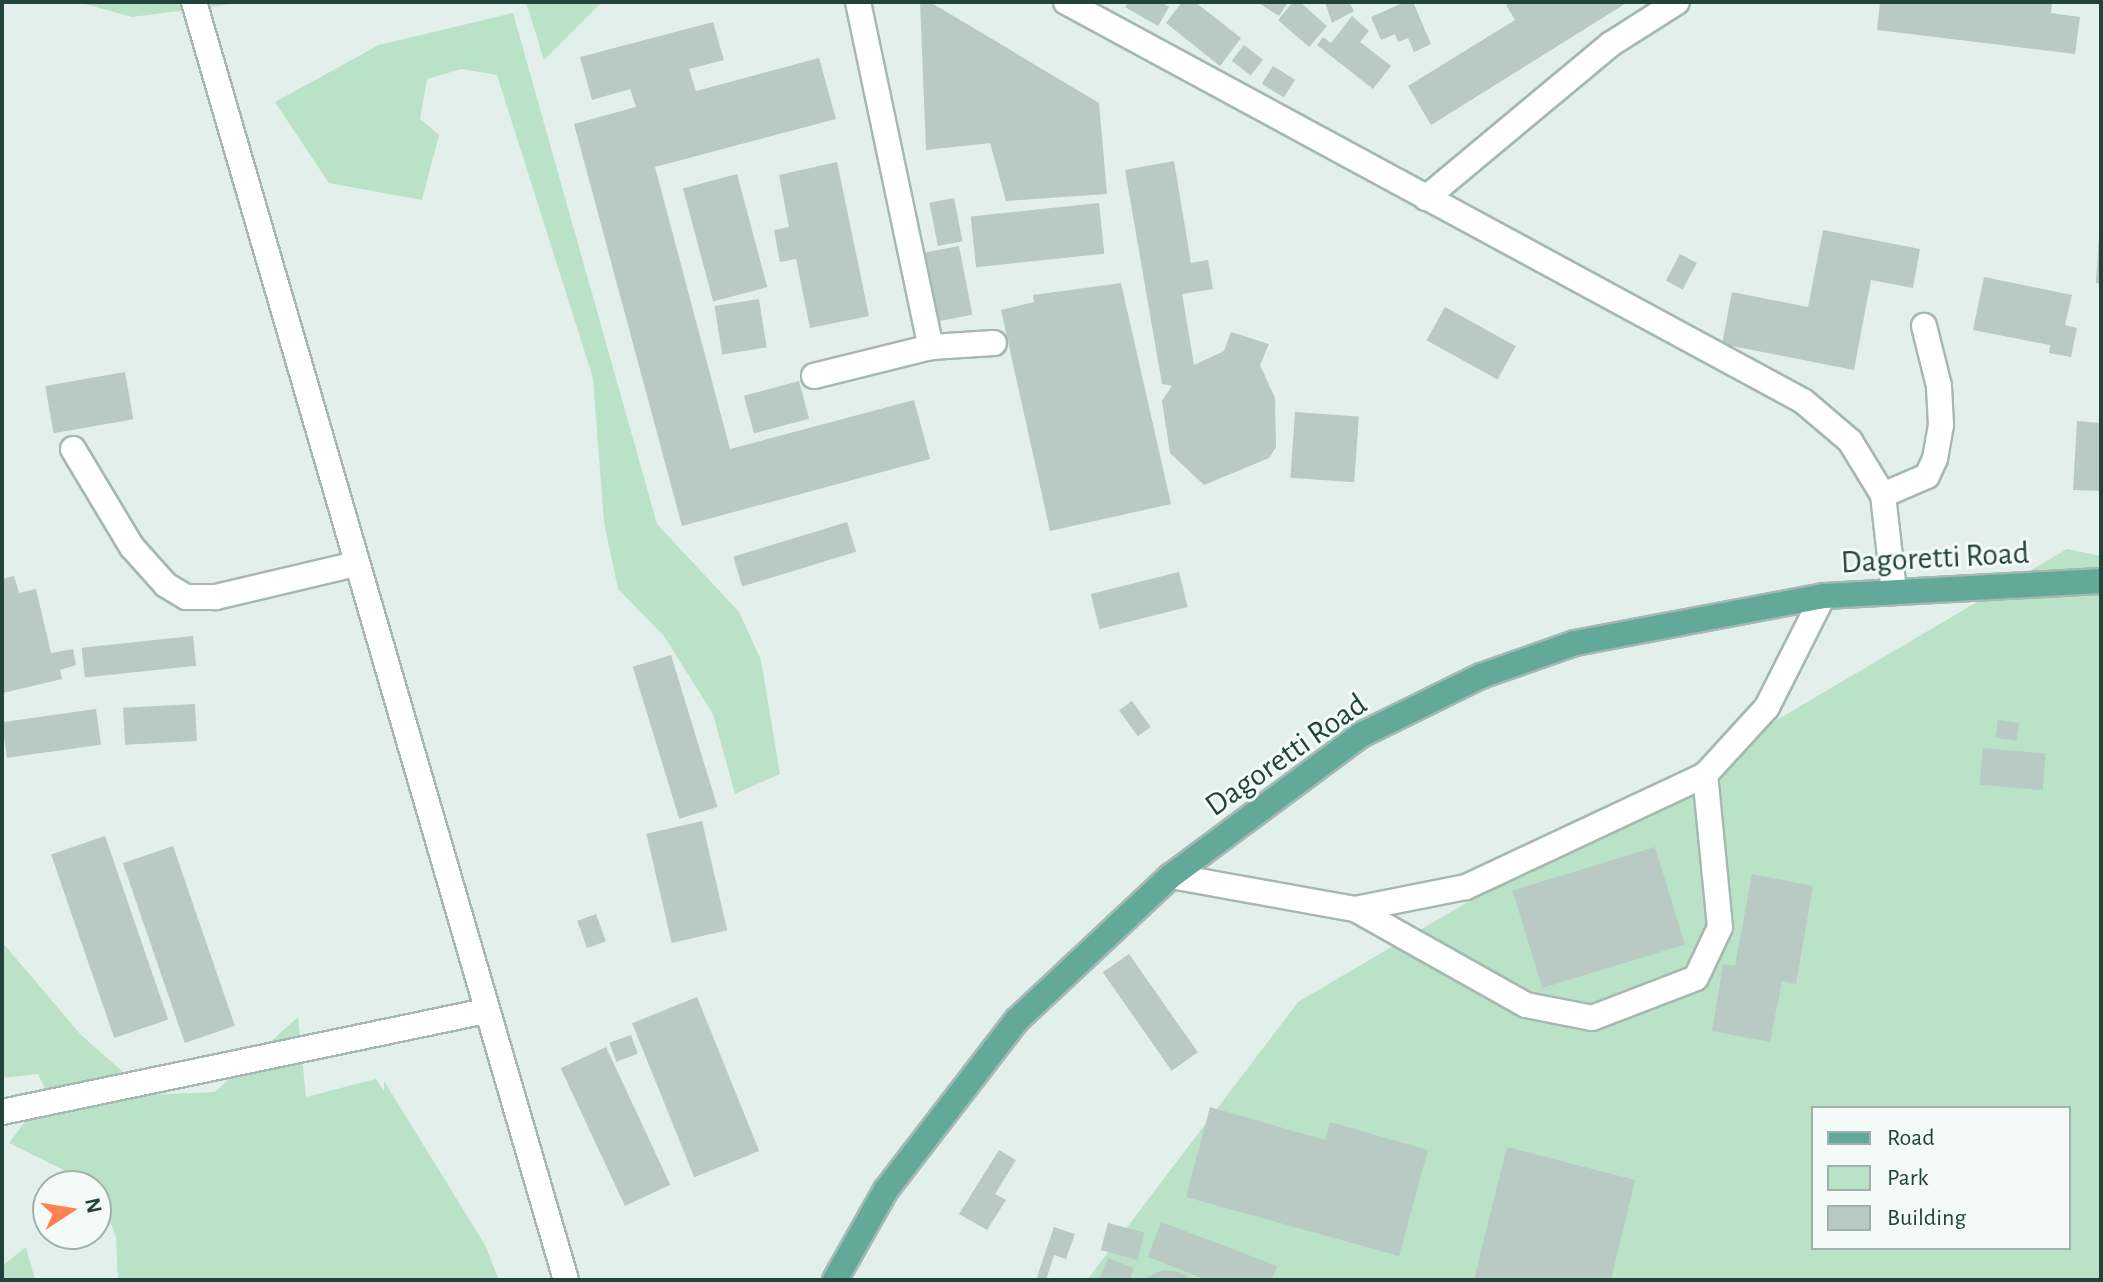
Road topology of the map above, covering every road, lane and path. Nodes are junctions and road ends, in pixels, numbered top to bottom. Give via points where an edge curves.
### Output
1 (194, 2) edge
2 (858, 2) edge
3 (1677, 2) edge
4 (1082, 5) edge
5 (1426, 198) junction
6 (1924, 326) dead end
7 (994, 343) dead end
8 (931, 347) junction
9 (814, 376) dead end
10 (73, 449) dead end
11 (1883, 495) junction
12 (356, 564) junction
13 (2101, 581) edge
14 (1894, 591) junction
15 (1823, 596) junction
16 (1705, 775) junction
17 (1171, 876) junction
18 (1355, 909) junction
19 (485, 1011) junction
20 (2, 1112) edge
21 (566, 1280) edge
22 (835, 1280) edge

1 - 12 street
2 - 8 street
3 - 5 street via 1611,44
4 - 5 street
5 - 11 street via 1803,401 1850,441
6 - 11 street via 1939,386 1941,425 1935,459 1927,476
7 - 8 street
8 - 9 street
10 - 12 street via 132,547 166,585 186,597 216,597
11 - 14 street
12 - 19 street
13 - 14 main road, Dagoretti Road
14 - 15 main road, Dagoretti Road
15 - 16 street via 1767,707
15 - 17 main road, Dagoretti Road via 1575,643 1481,676 1361,735
16 - 18 street via 1466,887
16 - 18 street via 1720,927 1696,978 1607,1013 1592,1018 1526,1005
17 - 18 street
17 - 22 main road, Dagoretti Road via 1017,1020 886,1190
19 - 20 street
19 - 21 street

